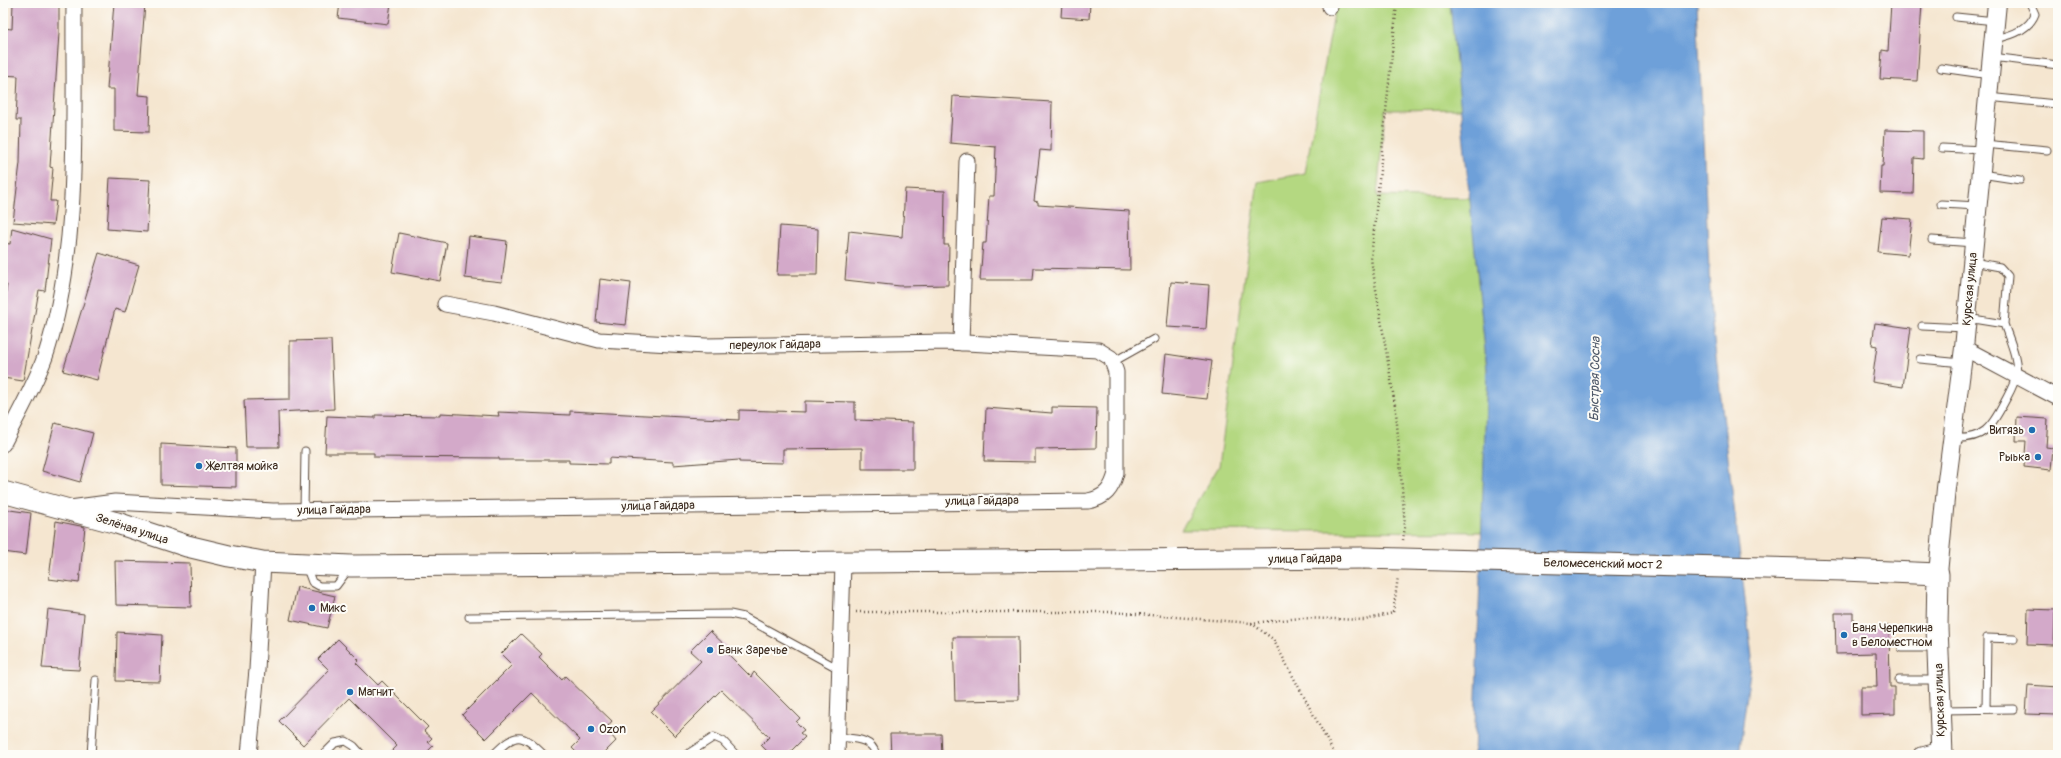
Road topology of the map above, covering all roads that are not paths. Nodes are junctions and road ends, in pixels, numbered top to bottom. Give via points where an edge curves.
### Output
1 (74, 3) edge
2 (1997, 3) edge
3 (2030, 3) edge
4 (1956, 17) dead end
5 (1995, 21) junction
6 (1994, 39) junction
7 (1992, 57) junction
8 (2058, 65) edge
9 (1942, 68) dead end
10 (1990, 75) junction
11 (1988, 96) junction
12 (2056, 104) dead end
13 (1983, 147) junction
14 (1942, 148) dead end
15 (2046, 150) dead end
16 (967, 161) dead end
17 (1981, 174) junction
18 (2020, 180) dead end
19 (1941, 204) dead end
20 (1978, 206) junction
21 (1932, 240) dead end
22 (1974, 243) junction
23 (1972, 262) junction
24 (445, 304) dead end
25 (1967, 323) junction
26 (2004, 324) junction
27 (1922, 326) dead end
28 (1154, 339) dead end
29 (961, 343) junction
30 (1963, 355) junction
31 (1110, 359) junction
32 (1920, 359) dead end
33 (2016, 375) junction
34 (2058, 398) edge
35 (1952, 438) junction
36 (3, 444) edge
37 (306, 451) dead end
38 (3, 492) edge
39 (65, 508) junction
40 (304, 510) junction
41 (1363, 558) joint
42 (263, 562) junction
43 (843, 564) junction
44 (1938, 574) junction
45 (469, 617) dead end
46 (2014, 639) dead end
47 (1902, 648) dead end
48 (1938, 648) junction
49 (839, 669) junction
50 (96, 680) dead end
51 (1899, 680) dead end
52 (1939, 680) junction
53 (1986, 709) junction
54 (1940, 710) junction
55 (2014, 710) dead end
56 (838, 737) junction
57 (1942, 750) edge
58 (91, 755) edge
59 (249, 755) edge
60 (323, 755) edge
61 (362, 755) edge
62 (494, 755) edge
63 (544, 755) edge
64 (686, 755) edge
65 (736, 755) edge
66 (837, 755) edge
67 (876, 755) edge
68 (1918, 755) edge

1 - 36 street via 72,210 59,298 47,352
2 - 5 street, Курская улица
3 - 6 lane via 2034,14 2032,22 2015,33
4 - 5 lane
5 - 6 street, Курская улица
6 - 7 street, Курская улица
7 - 8 lane
7 - 10 street, Курская улица
9 - 10 lane
10 - 11 street, Курская улица
11 - 12 lane
11 - 13 street, Курская улица
13 - 14 lane
13 - 15 lane
13 - 17 street, Курская улица
16 - 29 street
17 - 18 lane
17 - 20 street, Курская улица
19 - 20 lane
20 - 22 street, Курская улица
21 - 22 lane
22 - 23 street, Курская улица
23 - 25 street, Курская улица
23 - 26 lane via 2000,268 2008,276
24 - 29 street, переулок Гайдара via 494,313 599,340 706,346
25 - 26 lane
25 - 27 lane
25 - 30 street, Курская улица
26 - 33 lane via 2016,363
28 - 31 lane
29 - 31 street, переулок Гайдара via 1098,350
30 - 32 lane
30 - 33 street
30 - 35 street, Курская улица
31 - 40 street, улица Гайдара via 1116,372 1116,473 1107,494 1093,500
33 - 34 street
33 - 35 lane via 1990,426 1980,434 1967,439
35 - 44 street, Курская улица
37 - 40 lane
38 - 39 main road, Зелёная улица
39 - 40 street, улица Гайдара via 115,502 273,511
39 - 42 main road, Зелёная улица via 187,546
41 - 43 main road, улица Гайдара
41 - 44 main road, Беломесенский мост 2, bridge
42 - 43 main road, улица Гайдара via 351,566
42 - 59 street
43 - 49 street
44 - 48 main road, Курская улица
45 - 49 lane via 730,614 744,617
46 - 53 lane via 1987,638
47 - 48 lane
48 - 52 main road, Курская улица
49 - 56 street
50 - 58 lane
51 - 52 lane
52 - 54 main road, Курская улица
53 - 54 lane
53 - 55 lane
54 - 57 main road, Курская улица
56 - 66 street
56 - 67 lane via 869,743
57 - 68 lane via 1918,752
60 - 61 lane via 335,744 346,741
62 - 63 lane via 508,740 518,738 530,741
64 - 65 lane via 714,737 725,742

